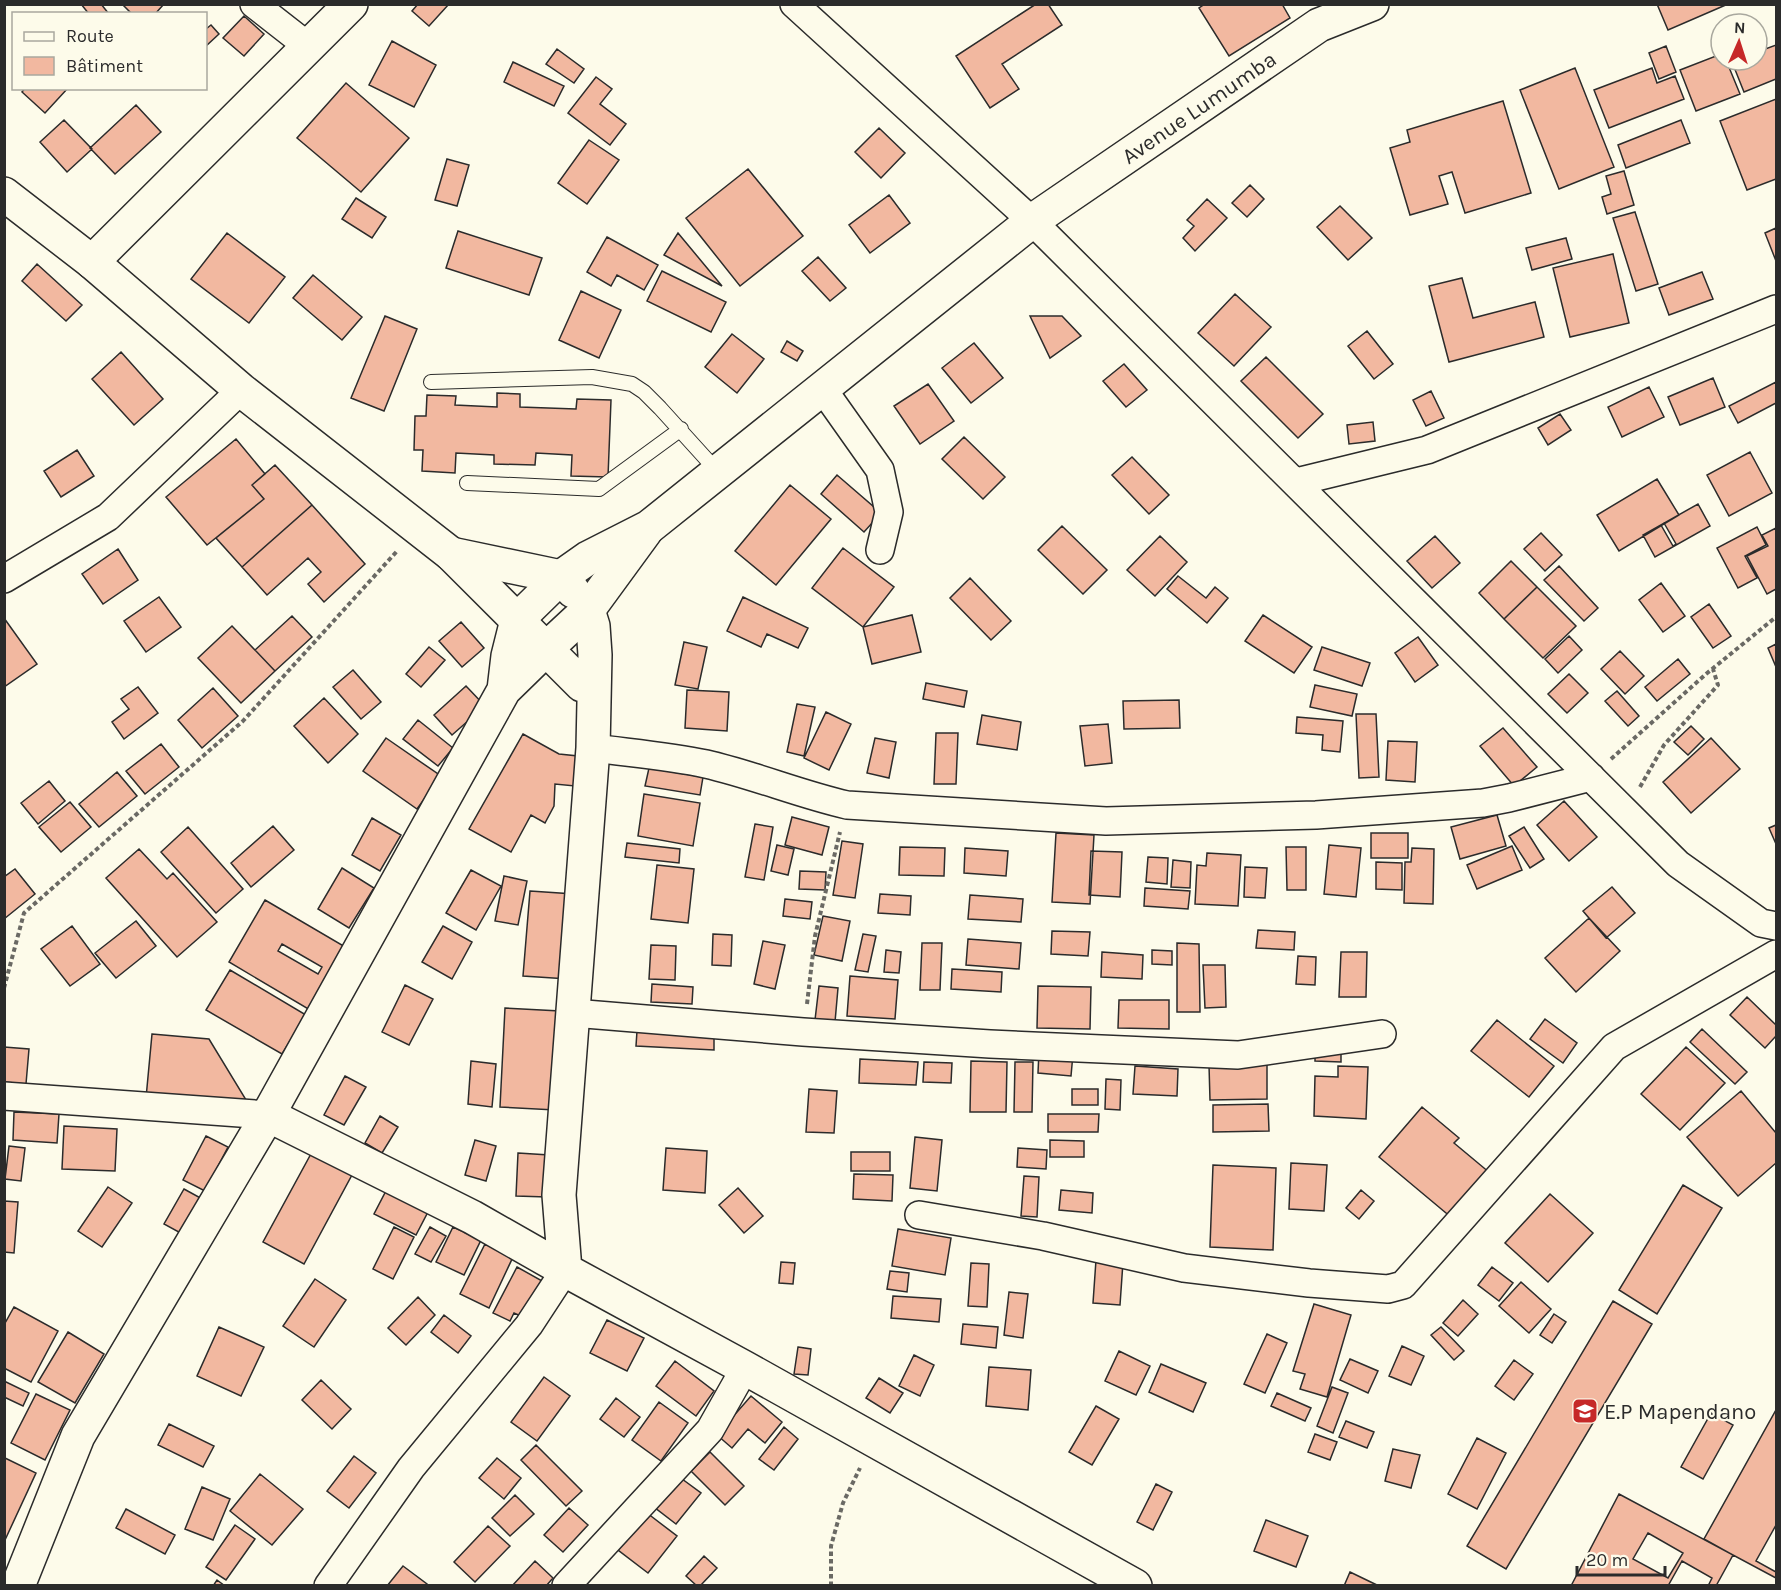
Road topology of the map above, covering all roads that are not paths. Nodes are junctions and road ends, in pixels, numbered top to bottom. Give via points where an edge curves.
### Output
1 (254, 4) edge
2 (351, 4) edge
3 (794, 4) edge
4 (1372, 4) edge
5 (309, 47) junction
6 (4, 194) edge
7 (1032, 221) junction
8 (92, 262) junction
9 (1776, 309) edge
10 (431, 382) dead end
11 (822, 388) junction
12 (241, 390) junction
13 (681, 429) junction
14 (718, 472) junction
15 (1296, 482) junction
16 (467, 483) dead end
17 (649, 527) junction
18 (880, 550) dead end
19 (451, 554) junction
20 (561, 577) junction
21 (4, 579) edge
22 (588, 609) junction
23 (517, 621) junction
24 (546, 650) junction
25 (594, 688) junction
26 (504, 690) junction
27 (593, 748) junction
28 (1591, 777) junction
29 (1776, 926) edge
30 (1776, 954) edge
31 (573, 1013) junction
32 (1382, 1034) dead end
33 (4, 1096) edge
34 (268, 1115) junction
35 (920, 1215) dead end
36 (564, 1270) junction
37 (745, 1368) junction
38 (18, 1586) edge
39 (328, 1586) edge
40 (566, 1586) edge
41 (1135, 1586) edge

1 - 5 street
2 - 5 street
3 - 7 street
4 - 7 street, Avenue Lumumba via 1319,25
5 - 8 street
6 - 8 street
7 - 11 street, Avenue Lumumba
7 - 15 street
8 - 12 street
9 - 15 street via 1427,450
10 - 13 lane via 592,377 622,382 644,392
11 - 14 street, Avenue Lumumba
11 - 18 street via 880,470 889,512
12 - 19 street
12 - 21 street via 108,517
13 - 14 lane
13 - 16 lane via 599,489
14 - 17 street, Avenue Lumumba
15 - 28 street
17 - 20 street via 588,558
17 - 22 street
19 - 20 street
19 - 23 street
20 - 22 street
20 - 23 street
22 - 24 street
22 - 25 street via 594,636
23 - 24 street
23 - 26 street
24 - 25 street via 582,685
24 - 26 street
25 - 27 street
26 - 34 street
27 - 28 street via 704,764 847,805 1106,821 1316,815 1483,802
27 - 31 street
28 - 29 street via 1678,864 1761,923
30 - 35 street via 1614,1047 1403,1285 1388,1289 1309,1283 1184,1268 1043,1236
31 - 32 street via 990,1044 1238,1055
31 - 36 street via 559,1195
33 - 34 street
34 - 36 street via 472,1217
34 - 38 street via 78,1436
36 - 37 street
36 - 39 street via 529,1325 411,1468
37 - 40 street via 710,1430
37 - 41 street

